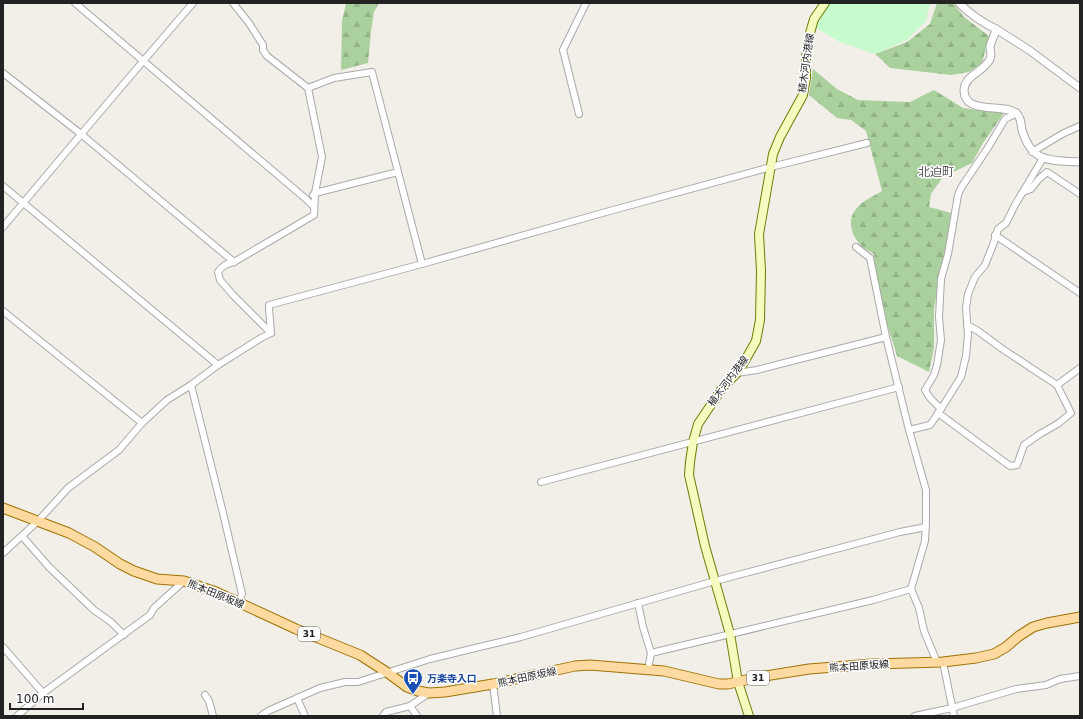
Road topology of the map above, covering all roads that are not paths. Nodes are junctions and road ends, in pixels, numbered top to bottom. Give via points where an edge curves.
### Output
1 (75, 3) edge
2 (193, 3) edge
3 (233, 3) edge
4 (586, 3) edge
5 (825, 3) edge
6 (959, 3) edge
7 (996, 29) junction
8 (144, 62) junction
9 (3, 73) edge
10 (308, 88) junction
11 (1080, 88) edge
12 (1017, 113) junction
13 (579, 114) dead end
14 (1080, 126) edge
15 (81, 134) junction
16 (866, 143) dead end
17 (1032, 152) junction
18 (1043, 158) junction
19 (1080, 162) edge
20 (771, 166) junction
21 (398, 172) junction
22 (3, 186) edge
23 (1024, 192) junction
24 (315, 193) junction
25 (1080, 194) edge
26 (306, 199) junction
27 (23, 203) junction
28 (314, 207) junction
29 (3, 227) edge
30 (996, 235) junction
31 (856, 247) dead end
32 (234, 262) junction
33 (422, 264) junction
34 (1080, 293) edge
35 (3, 311) edge
36 (967, 325) junction
37 (271, 334) junction
38 (886, 337) junction
39 (218, 365) junction
40 (1080, 368) edge
41 (737, 373) junction
42 (191, 385) junction
43 (1058, 385) junction
44 (898, 387) junction
45 (940, 411) junction
46 (142, 423) junction
47 (909, 430) junction
48 (693, 442) junction
49 (541, 482) dead end
50 (3, 508) edge
51 (38, 520) junction
52 (926, 527) junction
53 (22, 536) junction
54 (3, 553) edge
55 (184, 581) junction
56 (715, 581) junction
57 (911, 589) junction
58 (238, 602) junction
59 (638, 603) junction
60 (1080, 617) edge
61 (730, 634) junction
62 (124, 635) junction
63 (3, 647) edge
64 (651, 653) junction
65 (940, 662) junction
66 (648, 670) junction
67 (388, 673) junction
68 (1080, 676) edge
69 (738, 682) junction
70 (493, 684) junction
71 (43, 693) junction
72 (429, 693) junction
73 (205, 695) dead end
74 (297, 698) junction
75 (410, 706) junction
76 (952, 708) junction
77 (273, 709) junction
78 (17, 716) edge
79 (213, 716) edge
80 (260, 716) edge
81 (275, 716) edge
82 (305, 716) edge
83 (383, 716) edge
84 (417, 716) edge
85 (496, 716) edge
86 (749, 716) edge
87 (915, 716) edge
88 (954, 716) edge

1 - 8 street
2 - 8 street
3 - 10 street via 249,23 267,56
4 - 13 street via 563,50
5 - 20 main road, 植木河内港線 via 814,18 810,33 803,95 780,137
6 - 7 street via 978,20
7 - 11 street
7 - 12 street via 990,46 990,59 966,82 965,97 977,106 1006,109
8 - 15 street
8 - 26 street
9 - 15 street
10 - 21 street via 334,78 372,72
10 - 24 street via 322,157
12 - 17 street
12 - 45 street via 1005,119 958,195 941,279 941,340 937,365 925,390
14 - 17 street
15 - 27 street
15 - 32 street
16 - 20 street
17 - 18 street
18 - 19 street
18 - 23 street
20 - 33 street
20 - 41 main road, 植木河内港線 via 759,234 760,320 756,341
21 - 24 street
21 - 33 street
22 - 27 street
23 - 25 street via 1031,189 1047,172
23 - 30 street
24 - 26 street
24 - 28 street
26 - 28 street
27 - 29 street
27 - 39 street
28 - 32 street via 314,215
30 - 34 street
30 - 36 street via 985,264 975,277 968,294
31 - 38 street via 870,258
32 - 37 street via 222,266 218,272 220,280
33 - 37 street via 269,305
35 - 46 street
36 - 43 street
36 - 45 street via 966,356 961,377
37 - 39 street
38 - 41 street via 758,370
38 - 44 street
39 - 42 street
40 - 43 street
41 - 48 main road, 植木河内港線 via 723,387 698,424
42 - 46 street via 167,400
42 - 58 street via 242,594
43 - 45 street via 1072,413 1024,445 1017,465 1010,466
44 - 47 street
44 - 48 street
45 - 47 street via 930,425
46 - 51 street via 119,450 68,488
47 - 52 street via 926,490
48 - 49 street
48 - 56 main road, 植木河内港線 via 689,475
50 - 51 main road, 熊本田原坂線 / 31
51 - 53 street
51 - 55 main road, 熊本田原坂線 / 31 via 69,533 134,571 157,578
52 - 56 street
52 - 57 street
53 - 54 street
53 - 62 street via 49,567
55 - 58 main road, 熊本田原坂線 / 31
55 - 62 street via 154,608 150,615
56 - 59 street
56 - 61 main road, 植木河内港線
57 - 61 street
57 - 65 street via 919,608 924,631
58 - 67 main road, 熊本田原坂線 / 31 via 360,655
59 - 64 street
59 - 67 street via 521,638 430,659
60 - 65 main road, 熊本田原坂線 / 31 via 1033,627 994,654
61 - 64 street
61 - 69 main road, 植木河内港線
62 - 71 street
63 - 71 street
64 - 66 street
65 - 69 main road, 熊本田原坂線 / 31 via 809,669
65 - 76 street
66 - 69 main road, 熊本田原坂線 / 31 via 664,671 719,684
66 - 70 main road, 熊本田原坂線 / 31 via 575,666
67 - 72 main road, 熊本田原坂線 / 31 via 407,687
67 - 74 street via 358,682 345,682 320,688
68 - 76 street via 1060,679 1046,685 1016,689
69 - 86 main road, 植木河内港線
70 - 72 main road, 熊本田原坂線 / 31
70 - 85 street
71 - 78 street
72 - 75 street
73 - 79 street
74 - 77 street
74 - 82 street
75 - 83 street via 386,712
75 - 84 street
76 - 87 street
76 - 88 street
77 - 80 street
77 - 81 street

